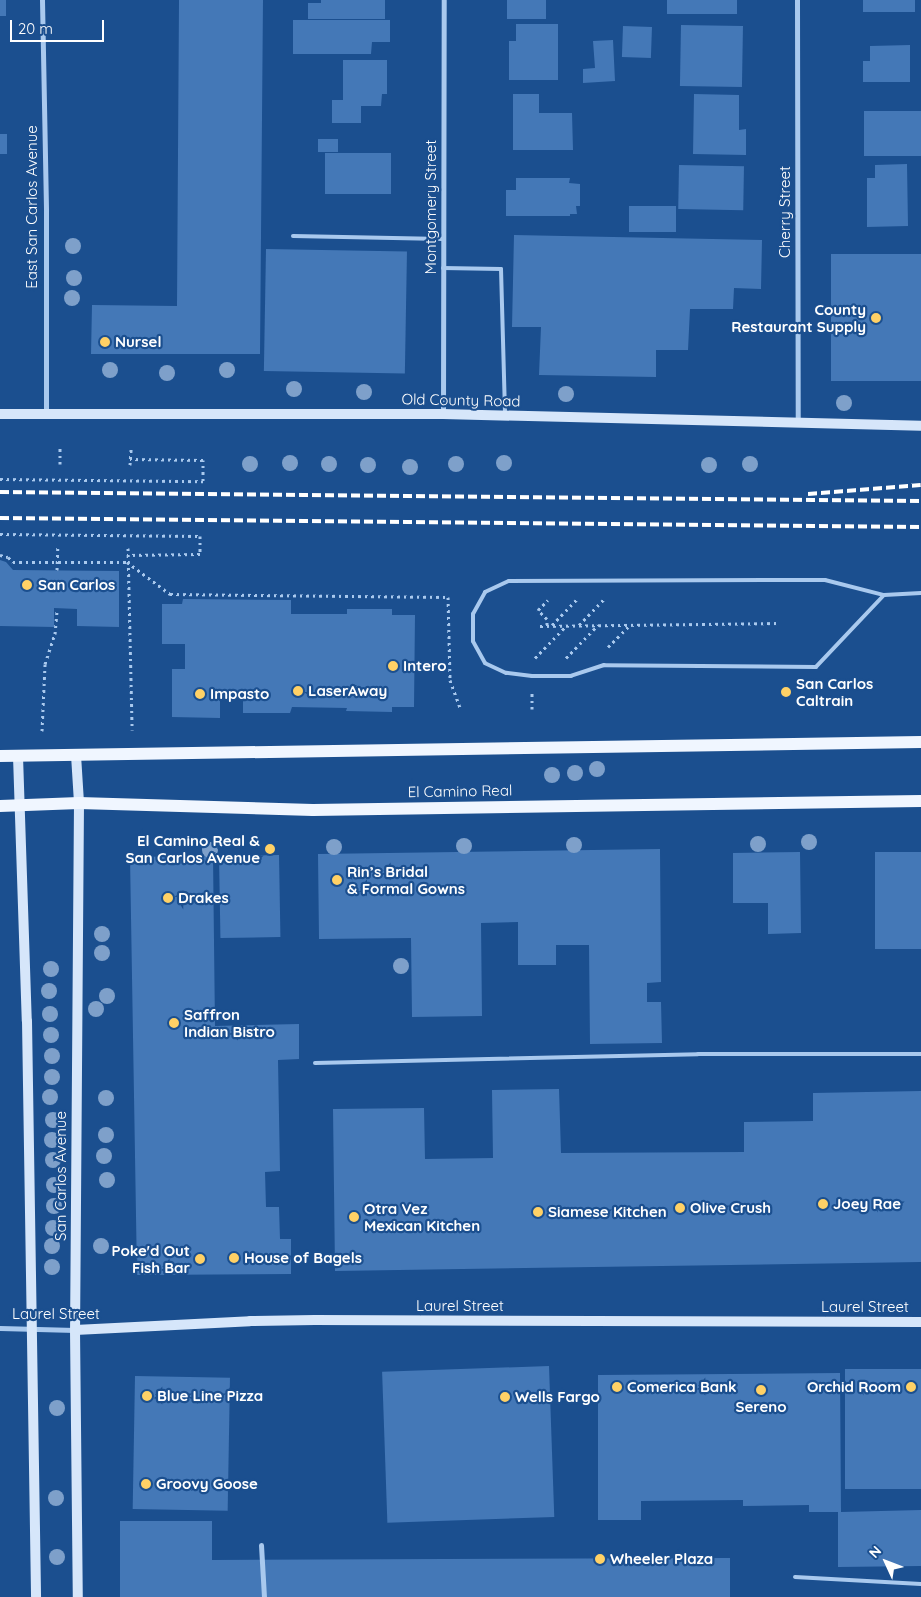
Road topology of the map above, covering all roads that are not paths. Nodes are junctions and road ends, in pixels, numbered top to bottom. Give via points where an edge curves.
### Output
1 (42, 0) edge
2 (444, 0) edge
3 (798, 0) edge
4 (294, 236) dead end
5 (443, 239) junction
6 (443, 268) junction
7 (0, 414) edge
8 (46, 414) junction
9 (443, 414) junction
10 (506, 416) junction
11 (798, 424) junction
12 (921, 426) edge
13 (921, 593) edge
14 (884, 595) junction
15 (921, 742) edge
16 (76, 755) junction
17 (0, 756) edge
18 (18, 756) junction
19 (921, 801) edge
20 (79, 803) junction
21 (0, 806) edge
22 (21, 806) junction
23 (921, 1054) edge
24 (315, 1063) dead end
25 (921, 1322) edge
26 (0, 1328) edge
27 (31, 1329) junction
28 (75, 1330) junction
29 (261, 1545) dead end
30 (795, 1577) dead end
31 (921, 1584) edge
32 (36, 1597) edge
33 (78, 1597) edge
34 (264, 1597) edge

1 - 8 street, East San Carlos Avenue
2 - 5 street, Montgomery Street
3 - 11 street, Cherry Street
4 - 5 lane
5 - 6 street, Montgomery Street
6 - 9 street, Montgomery Street
6 - 10 lane via 501,269
7 - 8 main road, Old County Road
8 - 9 main road, Old County Road
9 - 10 main road, Old County Road
10 - 11 main road, Old County Road
11 - 12 main road, Old County Road
13 - 14 lane
14 - 14 lane via 825,580 508,581 485,592 473,614 473,641 485,663 506,673 570,676 604,666 816,666
15 - 16 main road
16 - 18 main road
16 - 20 main road, San Carlos Avenue
17 - 18 main road
18 - 22 main road, San Carlos Avenue
19 - 20 main road, El Camino Real via 313,810
20 - 22 main road, El Camino Real
20 - 28 main road, San Carlos Avenue
21 - 22 main road, El Camino Real
22 - 27 main road, San Carlos Avenue
23 - 24 lane via 698,1054
25 - 28 main road, Laurel Street via 306,1320
26 - 27 street, Laurel Street
27 - 28 street, Laurel Street
27 - 32 main road, San Carlos Avenue
28 - 33 main road, San Carlos Avenue
29 - 34 street
30 - 31 lane

